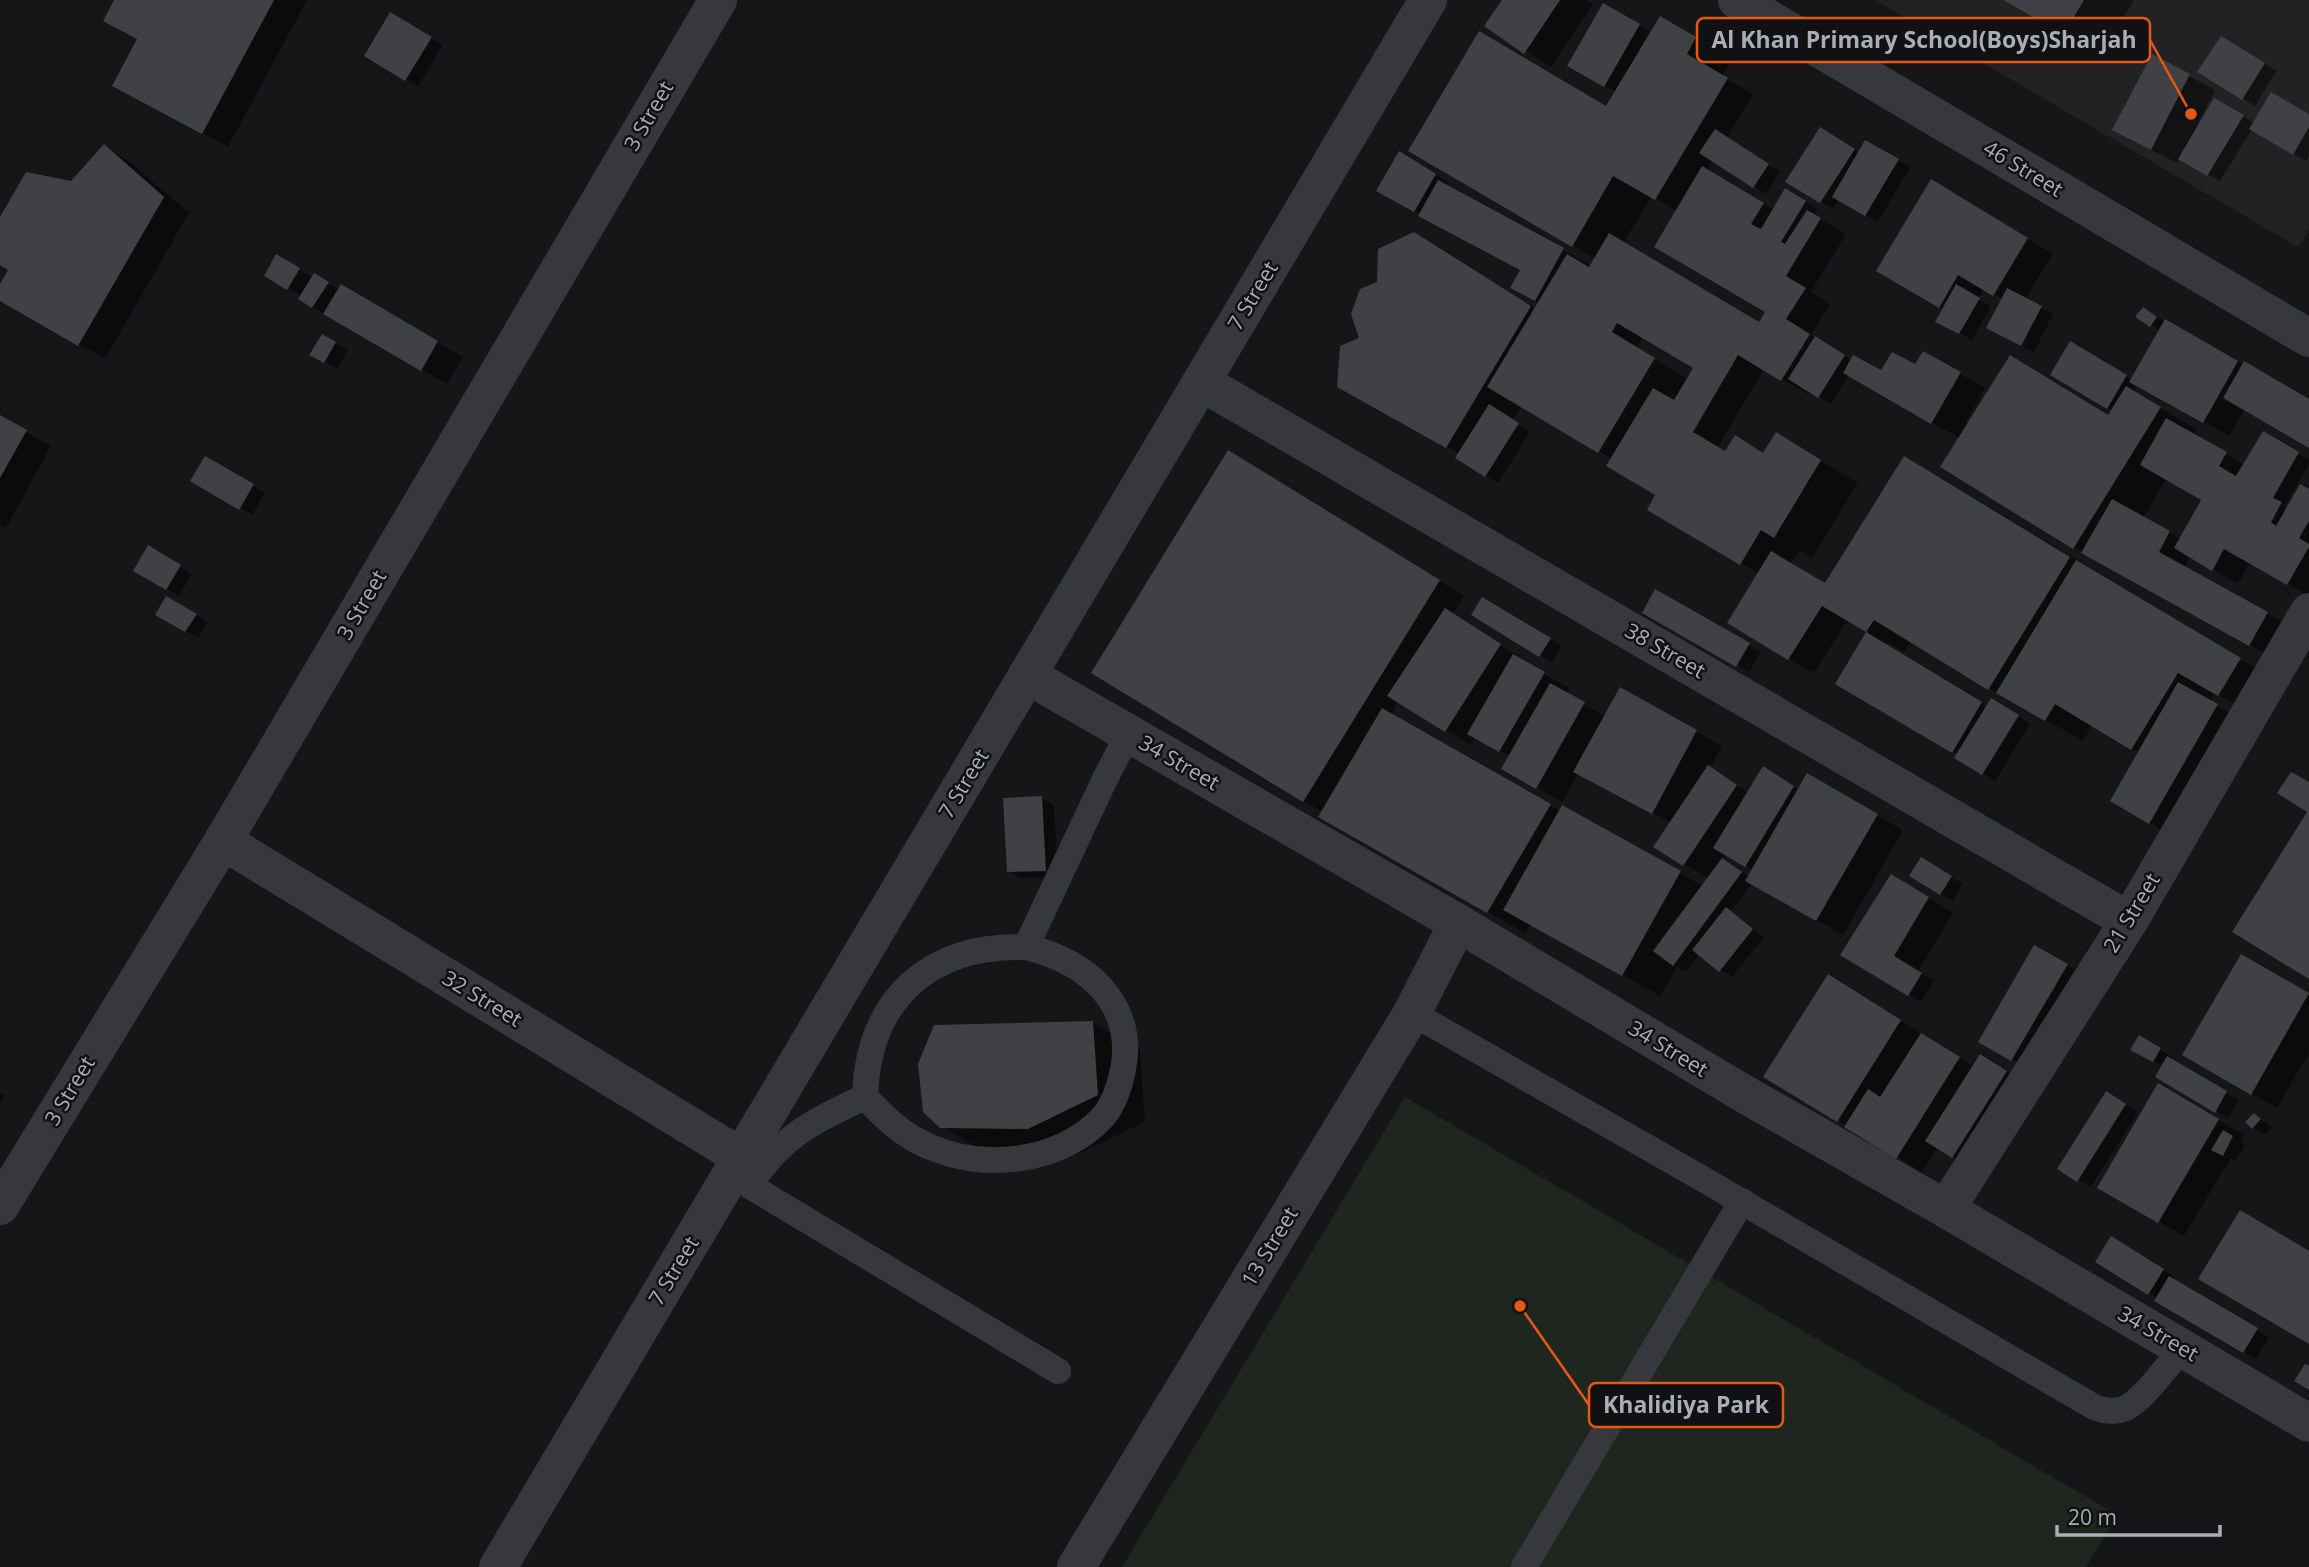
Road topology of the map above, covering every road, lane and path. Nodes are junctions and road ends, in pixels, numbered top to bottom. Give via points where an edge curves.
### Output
1 (718, 0) edge
2 (1428, 0) edge
3 (1737, 0) edge
4 (2307, 332) edge
5 (1201, 382) junction
6 (2309, 612) edge
7 (1027, 675) junction
8 (1128, 734) junction
9 (223, 841) junction
10 (2129, 920) junction
11 (1458, 923) junction
12 (1026, 947) junction
13 (1412, 1013) junction
14 (865, 1097) junction
15 (741, 1172) junction
16 (1742, 1201) junction
17 (0, 1206) edge
18 (1946, 1209) junction
19 (2183, 1348) junction
20 (1058, 1371) dead end
21 (2309, 1423) edge
22 (498, 1567) edge
23 (1076, 1567) edge
24 (1524, 1567) edge

1 - 9 street, 3 Street
2 - 5 street, 7 Street
3 - 4 street, 46 Street
5 - 7 street, 7 Street
5 - 10 street, 38 Street
6 - 10 street, 21 Street
7 - 8 street, 34 Street
7 - 15 street, 7 Street
8 - 11 street, 34 Street
8 - 12 lane
9 - 15 street, 32 Street
9 - 17 street, 3 Street
10 - 18 street, 21 Street
11 - 13 street, 13 Street
11 - 18 street, 34 Street
12 - 14 lane via 971,951 921,975 884,1017 866,1070
12 - 14 lane via 1051,953 1094,979 1122,1020 1126,1053 1120,1087 1104,1116 1078,1139 1047,1152 1007,1160 967,1158 928,1147 893,1126
13 - 16 lane
13 - 23 street, 13 Street
14 - 15 lane via 825,1116 766,1160
15 - 20 lane
15 - 22 street, 7 Street
16 - 19 lane via 2094,1407 2126,1408
16 - 24 lane
18 - 19 street, 34 Street
19 - 21 street, 34 Street

